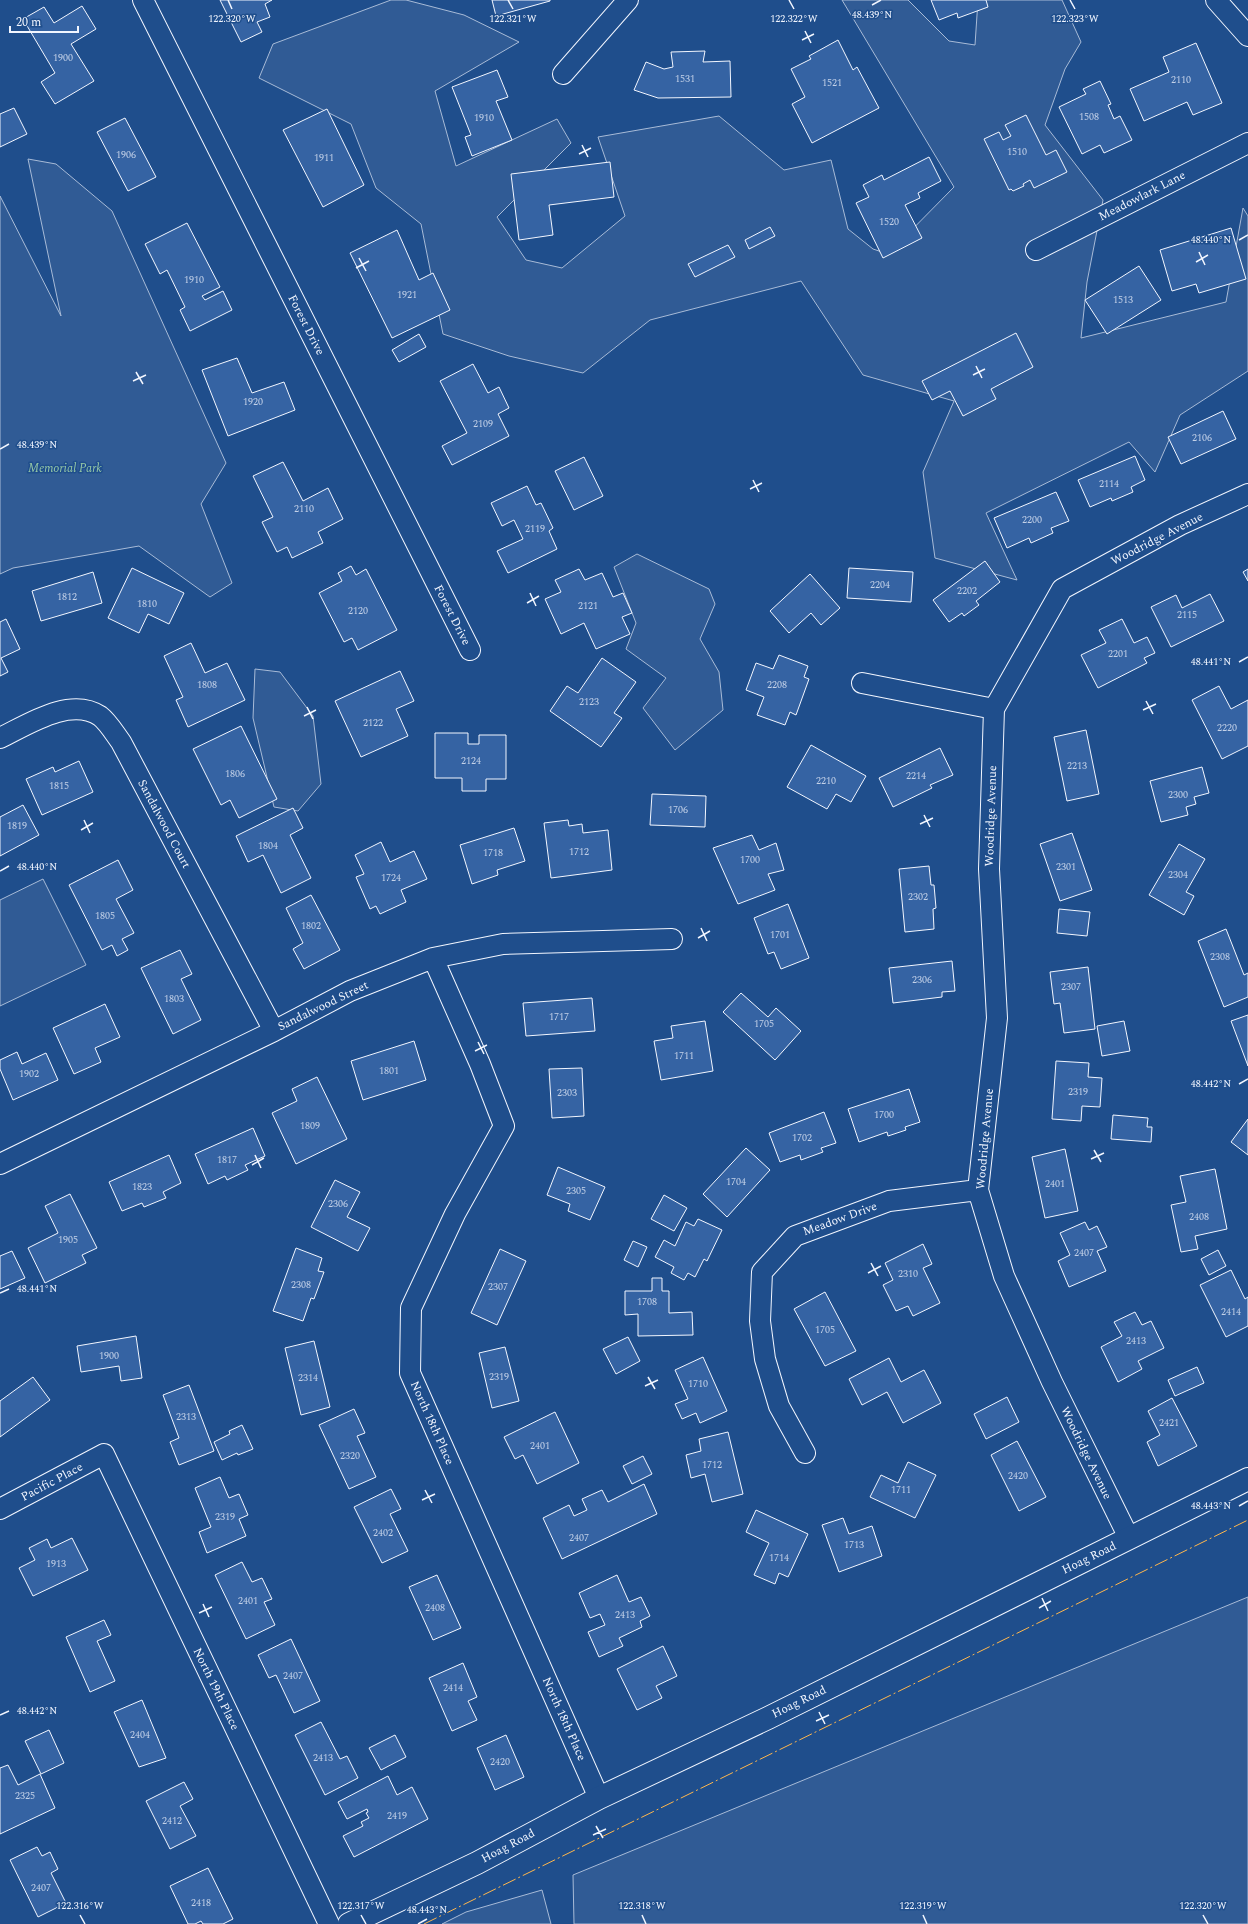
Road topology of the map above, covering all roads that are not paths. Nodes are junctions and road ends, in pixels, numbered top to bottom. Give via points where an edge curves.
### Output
1 (143, 0) edge
2 (628, 0) edge
3 (1216, 0) edge
4 (1248, 36) edge
5 (563, 74) dead end
6 (1248, 143) edge
7 (1036, 250) dead end
8 (1248, 494) edge
9 (470, 650) dead end
10 (862, 683) dead end
11 (994, 709) junction
12 (0, 738) edge
13 (672, 939) dead end
14 (434, 958) junction
15 (274, 1031) junction
16 (0, 1164) edge
17 (978, 1190) junction
18 (805, 1453) dead end
19 (104, 1454) joint
20 (1248, 1479) edge
21 (0, 1509) edge
22 (1129, 1538) junction
23 (600, 1798) junction
24 (329, 1924) edge
25 (349, 1924) edge

1 - 9 street, Forest Drive
2 - 5 street
3 - 4 street
6 - 7 street, Meadowlark Lane
8 - 11 street, Woodridge Avenue via 1180,525 1062,589
10 - 11 street
11 - 17 street, Woodridge Avenue via 989,869 998,1018
12 - 15 street, Sandalwood Court via 55,711 81,709 100,716 121,742
13 - 14 street, Sandalwood Street via 503,944
14 - 15 street, Sandalwood Street via 350,991
14 - 23 street, North 18th Place via 504,1126 455,1214 411,1308 410,1373
15 - 16 street, Sandalwood Street
17 - 18 street, Meadow Drive via 889,1201 795,1236 762,1272 760,1321 765,1359 779,1406
17 - 22 street, Woodridge Avenue via 1004,1276 1052,1382
19 - 21 street, Pacific Place
19 - 24 street, North 19th Place
20 - 22 street, Hoag Road
22 - 23 street, Hoag Road via 768,1718
23 - 25 street, Hoag Road via 477,1862

